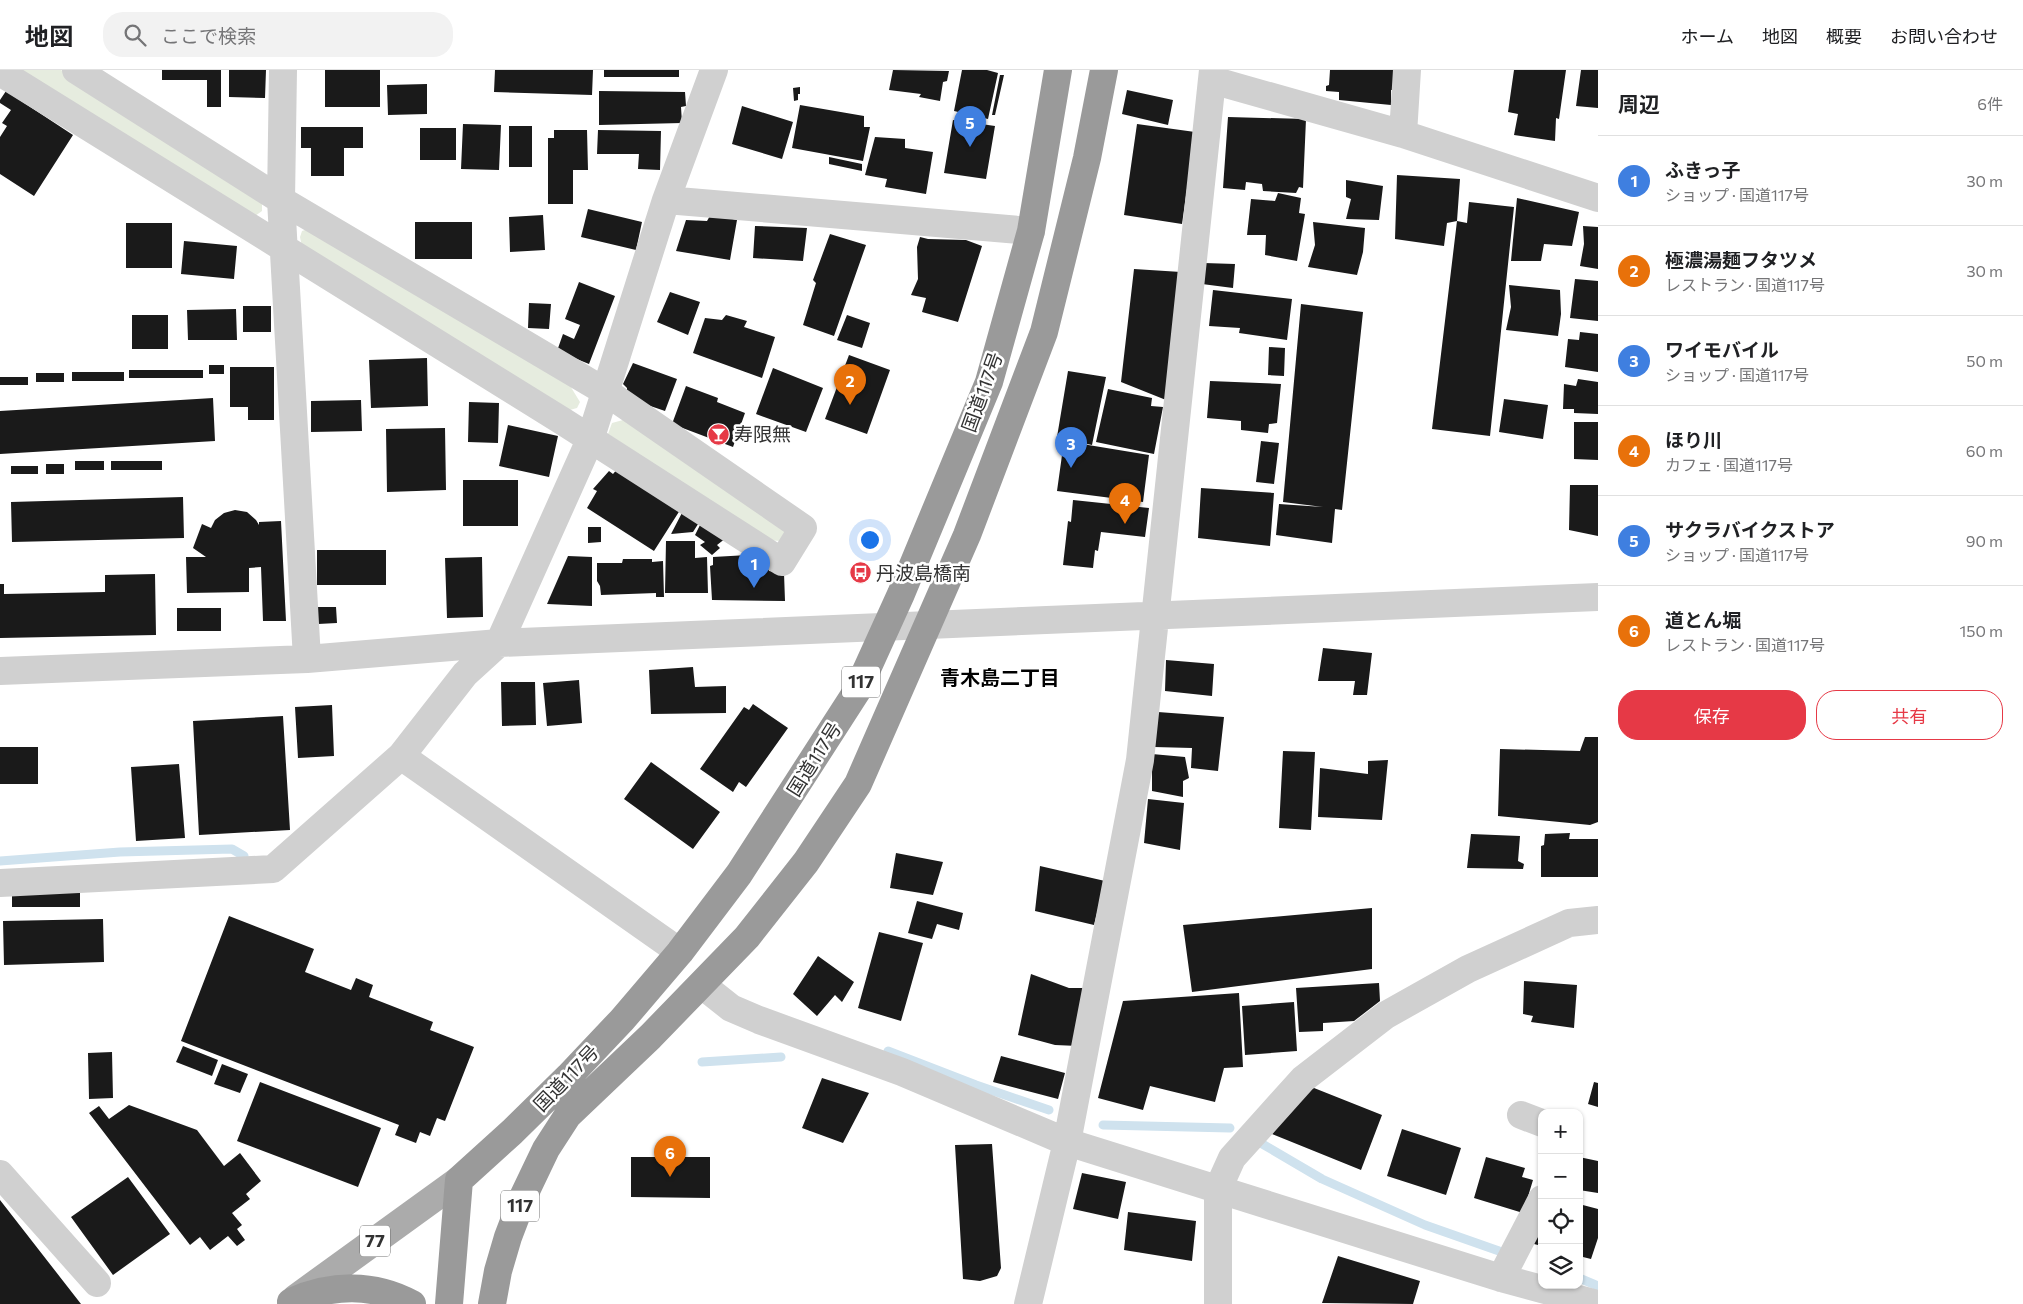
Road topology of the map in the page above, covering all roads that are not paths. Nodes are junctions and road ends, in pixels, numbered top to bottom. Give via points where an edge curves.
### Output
1 (76, 70) edge
2 (283, 70) edge
3 (714, 70) edge
4 (1104, 70) edge
5 (1407, 70) edge
6 (1054, 71) edge
7 (0, 72) edge
8 (1212, 75) edge
9 (1403, 134) junction
10 (1598, 198) edge
11 (280, 200) junction
12 (666, 200) junction
13 (1031, 231) junction
14 (283, 249) junction
15 (606, 392) junction
16 (590, 440) junction
17 (1598, 597) edge
18 (1154, 616) junction
19 (927, 626) junction
20 (886, 628) junction
21 (499, 644) junction
22 (307, 658) junction
23 (0, 671) edge
24 (401, 756) junction
25 (0, 882) edge
26 (1598, 920) edge
27 (680, 952) junction
28 (702, 985) junction
29 (568, 1115) junction
30 (1067, 1142) junction
31 (0, 1174) edge
32 (459, 1180) junction
33 (1218, 1189) junction
34 (1541, 1199) edge
35 (1501, 1278) junction
36 (97, 1282) dead end
37 (290, 1303) edge
38 (412, 1304) edge
39 (450, 1304) edge
40 (492, 1304) edge
41 (1028, 1304) edge
42 (1218, 1304) edge
43 (1597, 1304) edge

1 - 11 street
2 - 11 street
3 - 12 street
4 - 19 highway, 国道117号 / 117 via 1087,158 1044,332 967,535
5 - 9 street
6 - 13 highway, 国道117号 / 117
7 - 14 street
8 - 9 street
8 - 18 street
9 - 10 street
11 - 14 street
11 - 15 street
12 - 13 street
12 - 15 street
13 - 20 highway, 国道117号 / 117 via 989,382
14 - 16 street
14 - 22 street
15 - 16 street
15 - 16 street via 804,528 782,562
16 - 21 street
17 - 18 street
18 - 19 street
18 - 30 street via 1140,760
19 - 20 street
19 - 28 highway, 国道117号 / 117 via 858,784 806,862 747,938
20 - 21 street
20 - 27 highway, 国道117号 / 117 via 857,691 804,776 739,874
21 - 22 street
21 - 24 street via 465,674
22 - 23 street
24 - 25 street via 273,870
24 - 27 street
26 - 33 street via 1569,923 1468,969 1386,1015 1303,1079 1232,1158
27 - 32 highway, 国道117号 / 117 via 569,1076
28 - 29 highway, 国道117号 / 117
28 - 30 street via 731,1008 902,1072
29 - 32 highway
29 - 40 highway, 国道117号 / 117 via 546,1149 524,1195 498,1271
30 - 33 street
30 - 41 street
31 - 36 street
32 - 37 main road, 77
32 - 39 highway
33 - 35 street
33 - 42 street
34 - 35 street
35 - 43 street
37 - 38 highway via 311,1293 364,1288 398,1296

